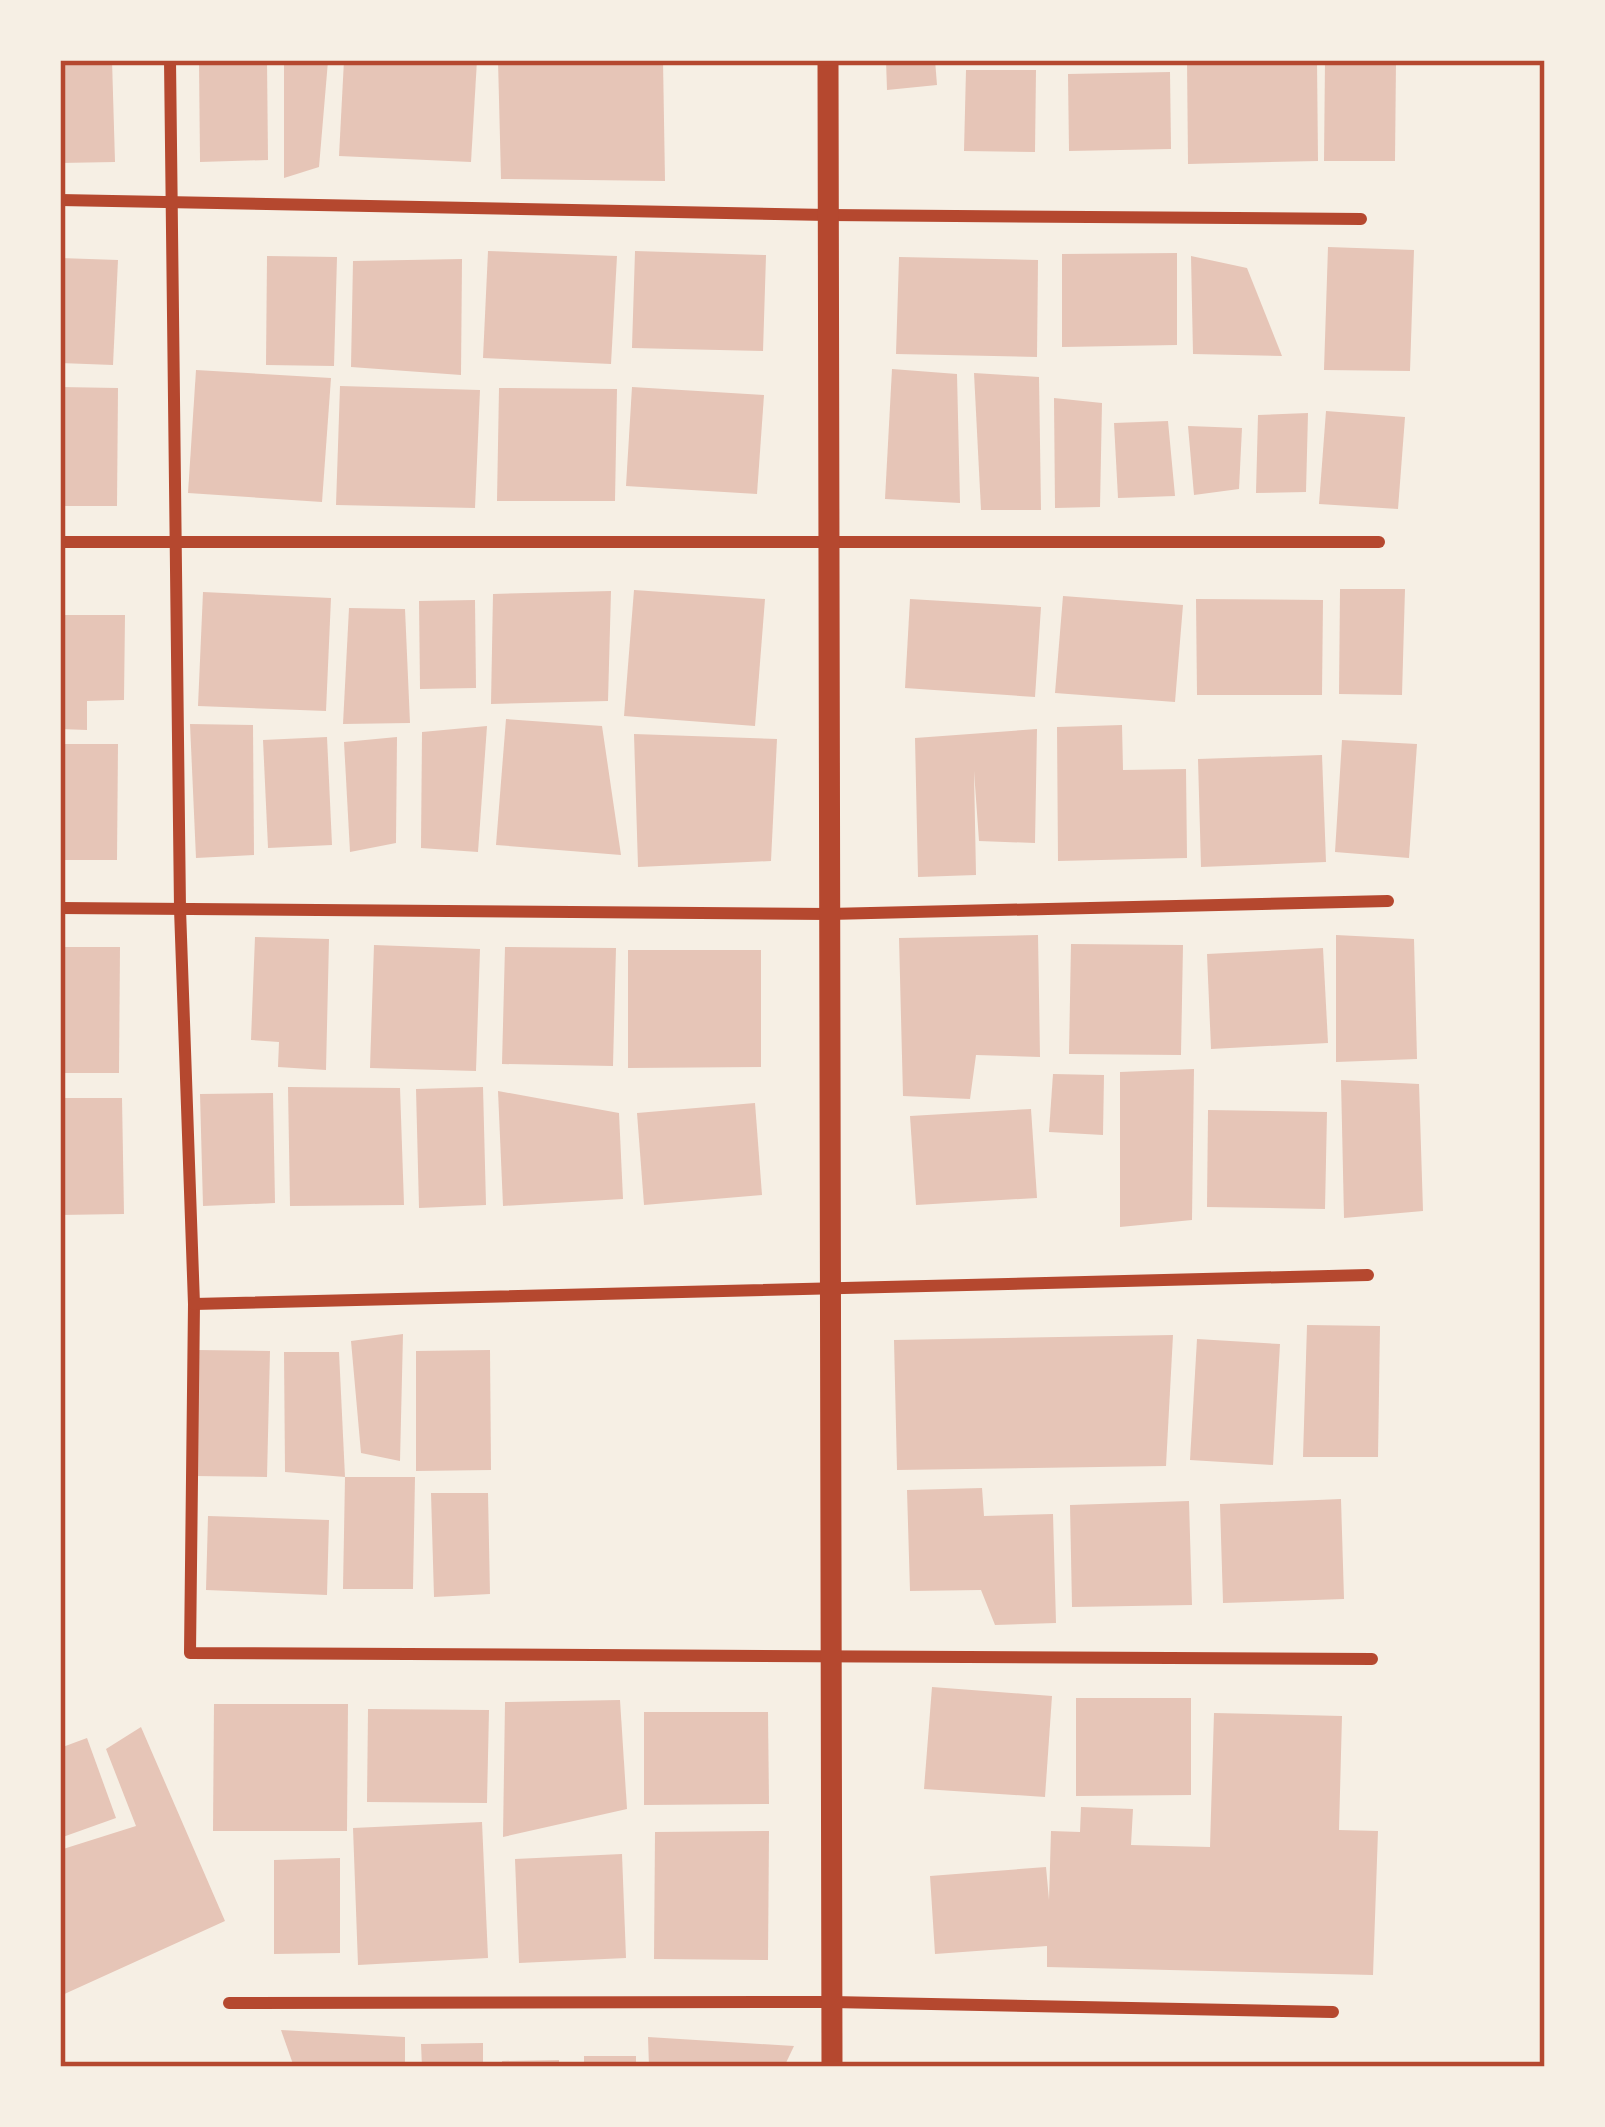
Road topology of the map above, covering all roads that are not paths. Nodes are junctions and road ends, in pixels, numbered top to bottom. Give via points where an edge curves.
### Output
1 (170, 60) edge
2 (828, 60) edge
3 (60, 200) edge
4 (172, 202) junction
5 (828, 215) junction
6 (1361, 219) dead end
7 (60, 542) edge
8 (176, 542) junction
9 (1379, 542) dead end
10 (829, 543) junction
11 (1388, 901) dead end
12 (60, 908) edge
13 (179, 909) junction
14 (829, 914) junction
15 (1368, 1275) dead end
16 (831, 1288) junction
17 (194, 1304) junction
18 (831, 1657) junction
19 (1372, 1659) dead end
20 (832, 2002) junction
21 (229, 2003) dead end
22 (1334, 2012) dead end
23 (832, 2067) edge

1 - 4 street
2 - 5 street
3 - 4 street
4 - 5 street
4 - 8 street
5 - 6 street
5 - 10 street
7 - 8 street
8 - 10 street
8 - 13 street
9 - 10 street
10 - 14 street
11 - 14 street
12 - 13 street
13 - 14 street
13 - 17 street
14 - 16 street
15 - 16 street
16 - 17 street
16 - 18 street
17 - 18 street via 190,1653
18 - 19 street
18 - 20 street
20 - 21 street
20 - 22 street
20 - 23 street

